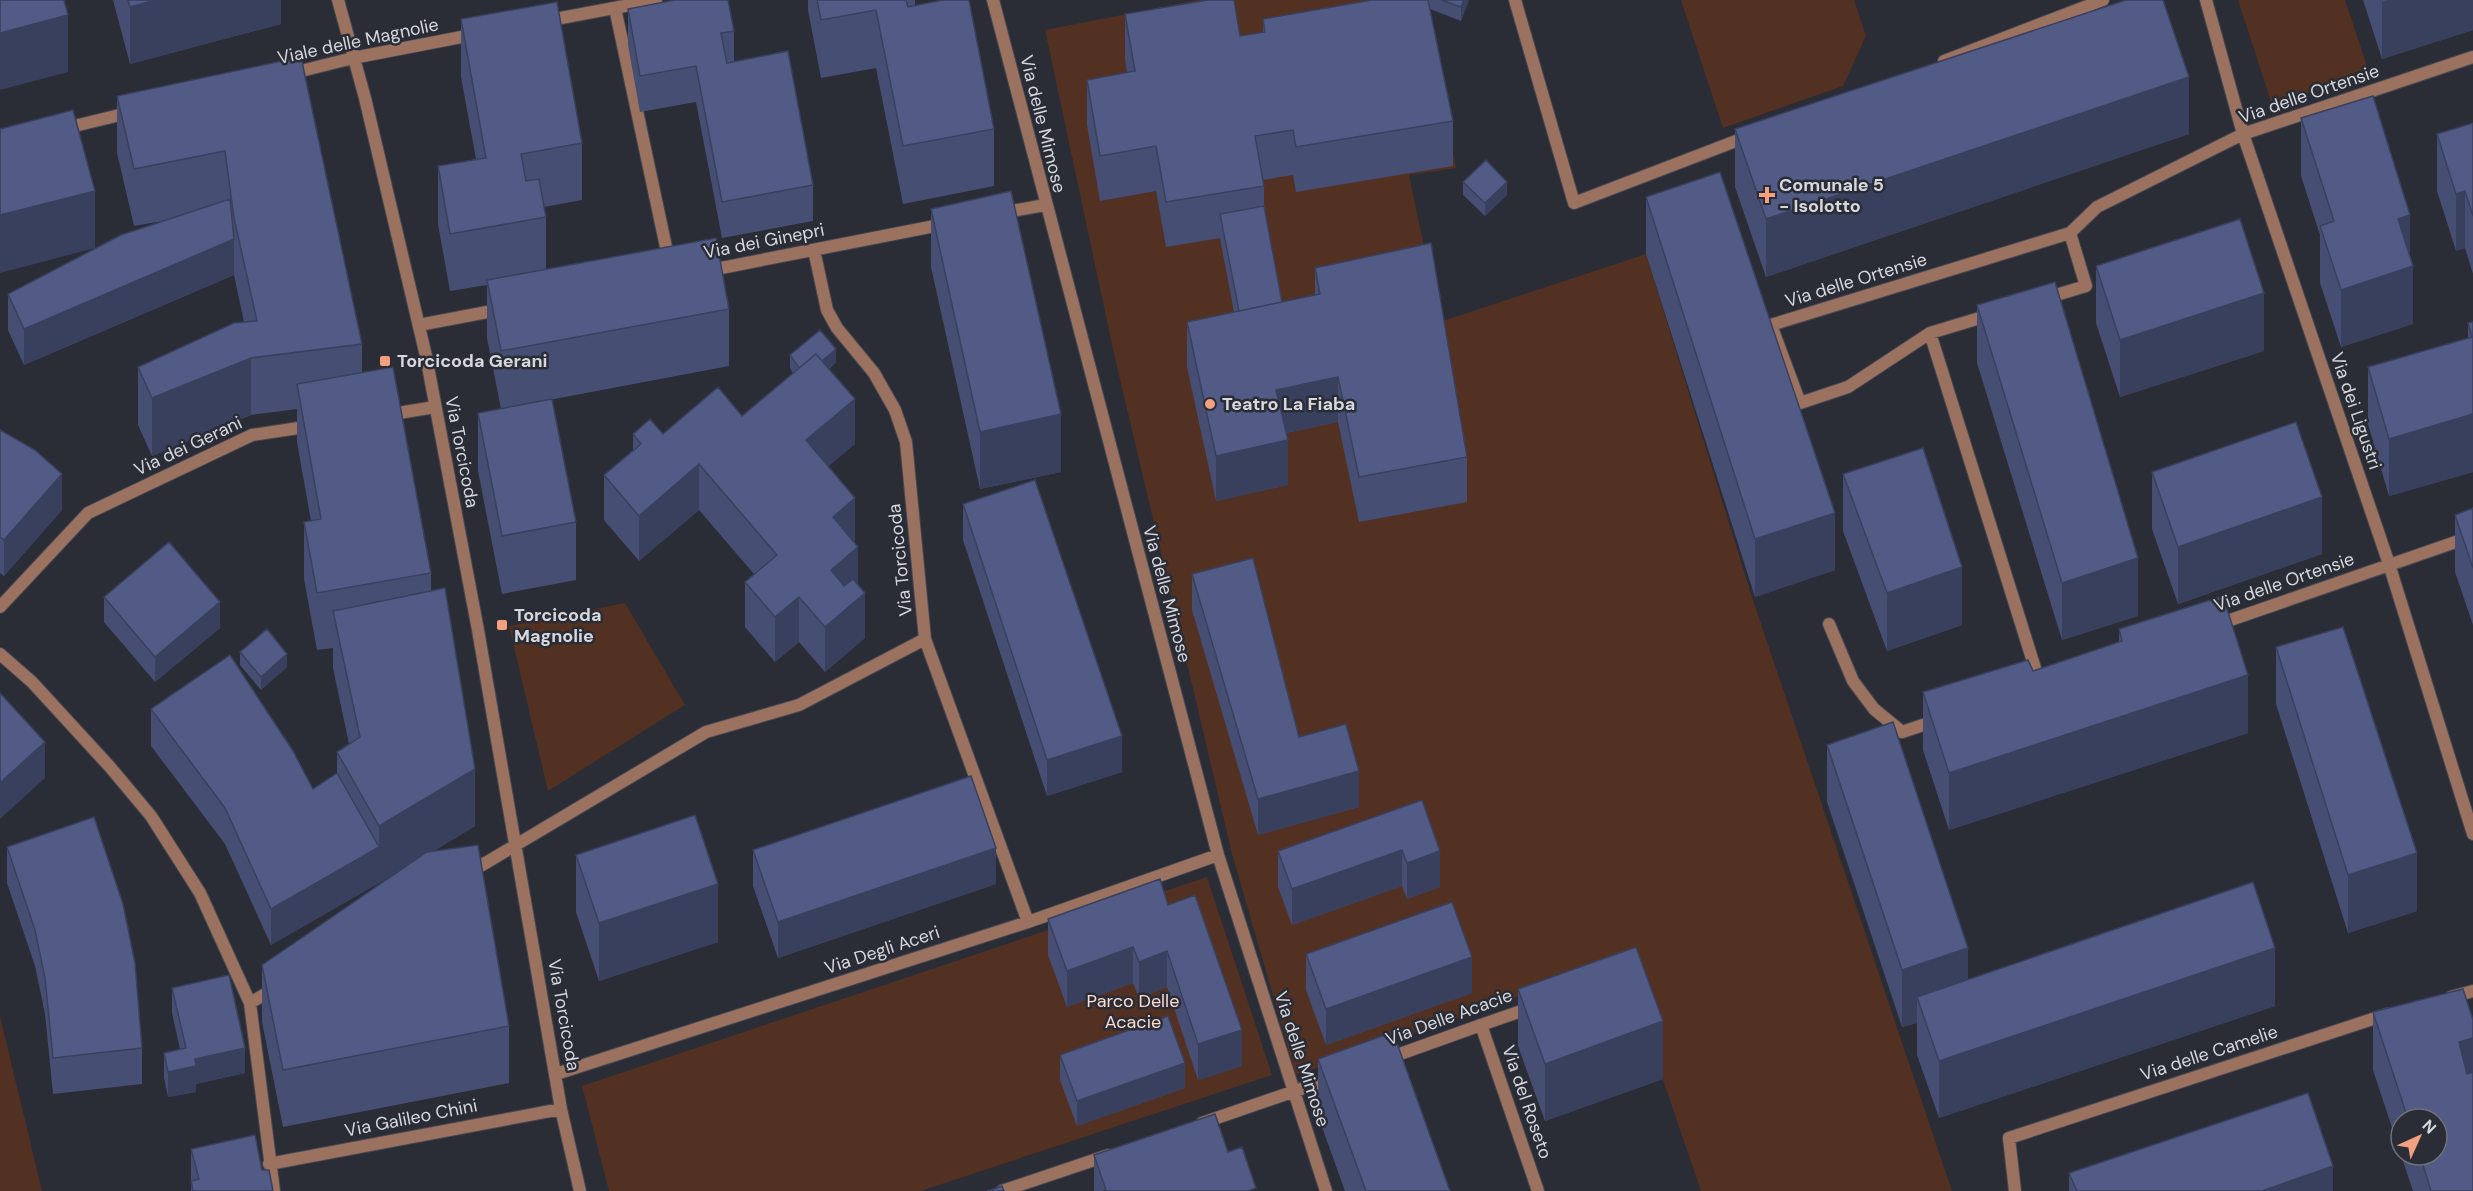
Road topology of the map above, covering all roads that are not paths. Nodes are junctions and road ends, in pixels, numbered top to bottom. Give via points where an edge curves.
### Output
1 (338, 0) edge
2 (656, 0) edge
3 (993, 0) edge
4 (1515, 0) edge
5 (2103, 0) edge
6 (2206, 0) edge
7 (615, 8) junction
8 (534, 23) edge
9 (488, 32) edge
10 (2473, 57) edge
11 (353, 58) junction
12 (1936, 64) edge
13 (279, 76) edge
14 (140, 110) edge
15 (46, 132) edge
16 (1758, 132) edge
17 (2243, 134) junction
18 (1045, 205) junction
19 (986, 216) edge
20 (963, 221) edge
21 (2070, 233) junction
22 (814, 250) junction
23 (696, 273) edge
24 (672, 277) edge
25 (511, 308) edge
26 (419, 325) junction
27 (1930, 333) junction
28 (435, 407) junction
29 (370, 417) edge
30 (328, 424) edge
31 (2473, 536) edge
32 (2389, 564) junction
33 (0, 607) edge
34 (1829, 624) dead end
35 (2208, 628) edge
36 (926, 639) junction
37 (0, 654) edge
38 (2040, 685) edge
39 (1955, 714) edge
40 (2473, 834) edge
41 (516, 845) junction
42 (1218, 855) junction
43 (455, 881) edge
44 (1028, 922) junction
45 (280, 985) edge
46 (2473, 991) edge
47 (2441, 999) edge
48 (1549, 1001) edge
49 (249, 1004) junction
50 (2397, 1011) edge
51 (1481, 1025) junction
52 (1371, 1064) edge
53 (1349, 1072) edge
54 (556, 1074) junction
55 (1293, 1092) junction
56 (561, 1109) junction
57 (1188, 1128) edge
58 (1122, 1150) edge
59 (269, 1164) junction
60 (274, 1191) edge
61 (580, 1191) edge
62 (1002, 1191) edge
63 (1326, 1191) edge
64 (1538, 1191) edge
65 (2015, 1191) edge

1 - 11 street, Via Torcicoda
2 - 7 street
3 - 18 street, Via delle Mimose
4 - 16 street via 1574,202
5 - 12 street
6 - 17 street, Via dei Ligustri
7 - 8 street
7 - 24 street
9 - 11 street, Viale delle Magnolie
10 - 17 street, Via delle Ortensie
11 - 13 street, Viale delle Magnolie
11 - 26 street, Via Torcicoda
14 - 15 street
17 - 21 street, Via delle Ortensie via 2097,207
17 - 32 street, Via dei Ligustri
18 - 19 street
18 - 42 street, Via delle Mimose
20 - 22 street, Via dei Ginepri
21 - 27 street, Via delle Ortensie via 2086,286
21 - 27 street, Via delle Ortensie via 1772,325 1800,403 1848,387
22 - 23 street, Via dei Ginepri
22 - 36 street, Via Torcicoda via 827,310 874,373 895,410 906,442
25 - 26 street
26 - 28 street, Via Torcicoda
27 - 38 street
28 - 29 street
28 - 41 street, Via Torcicoda
30 - 33 street, Via dei Gerani via 252,435 87,513
31 - 32 street, Via delle Ortensie
32 - 35 street, Via delle Ortensie
32 - 40 street, Via dei Ligustri
34 - 39 street via 1853,681 1874,709 1902,732
36 - 41 street, Via Torcicoda via 799,705 706,732
36 - 44 street, Via Torcicoda
37 - 49 street via 110,767 151,816 200,893
41 - 43 street
41 - 54 street, Via Torcicoda
42 - 44 street, Via Degli Aceri
42 - 55 street, Via delle Mimose
44 - 54 street, Via Degli Aceri
45 - 49 street
46 - 47 street
48 - 51 street, Via Delle Acacie
49 - 59 street
50 - 65 street, Via delle Camelie via 2009,1138
51 - 52 street, Via Delle Acacie
51 - 64 street, Via del Roseto
53 - 55 street
54 - 56 street, Via Torcicoda
55 - 57 street
55 - 63 street, Via delle Mimose
56 - 59 street, Via Galileo Chini
56 - 61 street, Via Torcicoda
58 - 62 street
59 - 60 street

